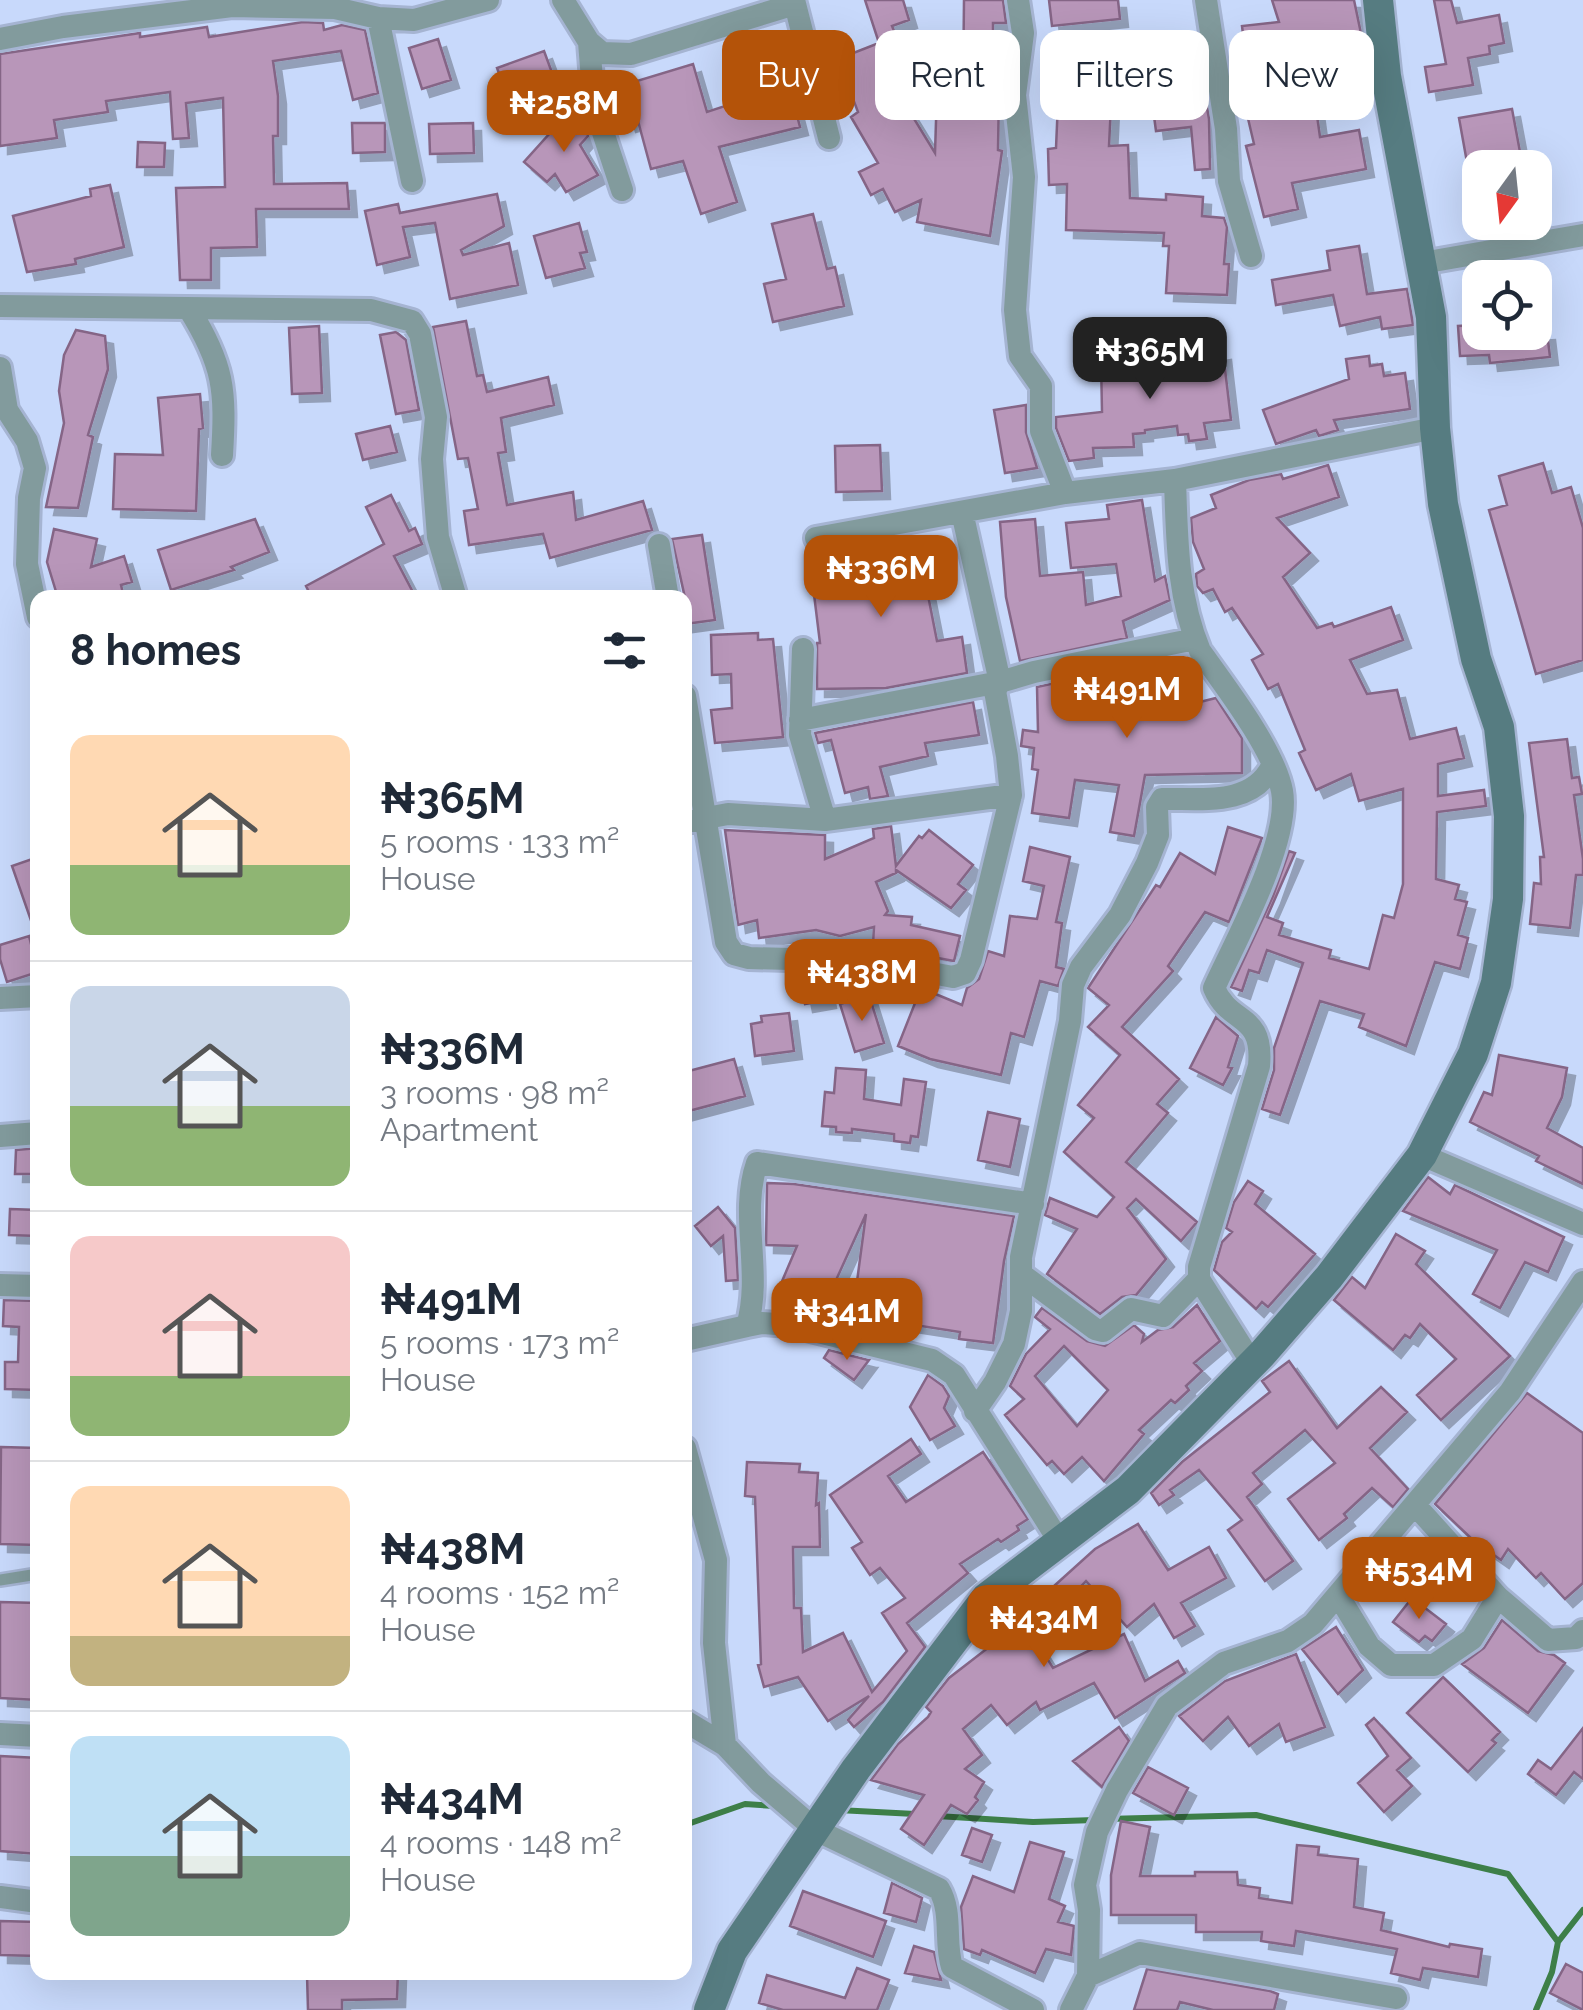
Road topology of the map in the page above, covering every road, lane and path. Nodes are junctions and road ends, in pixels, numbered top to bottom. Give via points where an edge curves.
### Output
1 (488, 0) edge
2 (563, 0) edge
3 (1018, 0) edge
4 (1206, 0) edge
5 (1378, 0) edge
6 (795, 2) edge
7 (378, 18) junction
8 (0, 39) edge
9 (589, 42) junction
10 (829, 138) dead end
11 (412, 181) dead end
12 (622, 190) dead end
13 (1583, 235) edge
14 (1251, 256) dead end
15 (1422, 263) junction
16 (0, 306) edge
17 (189, 309) junction
18 (0, 368) edge
19 (1436, 428) junction
20 (222, 455) dead end
21 (1175, 480) junction
22 (1066, 493) junction
23 (962, 512) junction
24 (816, 538) dead end
25 (659, 545) dead end
26 (32, 590) edge
27 (454, 590) edge
28 (667, 590) edge
29 (1195, 639) junction
30 (803, 649) dead end
31 (1000, 682) junction
32 (800, 720) junction
33 (1272, 766) junction
34 (692, 775) edge
35 (1011, 796) junction
36 (696, 820) edge
37 (825, 820) junction
38 (30, 996) edge
39 (0, 998) edge
40 (30, 1134) edge
41 (0, 1136) edge
42 (1422, 1156) junction
43 (1033, 1204) junction
44 (1583, 1224) edge
45 (1020, 1274) junction
46 (1199, 1280) junction
47 (0, 1286) edge
48 (30, 1286) edge
49 (1579, 1296) edge
50 (748, 1326) junction
51 (692, 1338) edge
52 (1252, 1364) junction
53 (975, 1411) junction
54 (692, 1473) edge
55 (1416, 1506) junction
56 (1061, 1544) junction
57 (30, 1575) edge
58 (0, 1580) edge
59 (1338, 1595) junction
60 (1498, 1598) junction
61 (1583, 1631) edge
62 (692, 1725) edge
63 (0, 1734) edge
64 (30, 1736) edge
65 (725, 1745) junction
66 (816, 1830) junction
67 (0, 1896) edge
68 (30, 1901) edge
69 (1088, 1976) junction
70 (1396, 1998) dead end
71 (709, 2010) edge
72 (1033, 2010) edge
73 (1071, 2010) edge

1 - 7 street via 414,20
2 - 9 street
3 - 22 street via 1023,33 1014,96 1024,177 1015,310 1020,356 1040,386 1041,431
4 - 14 street via 1229,181
5 - 15 main road
6 - 9 street via 631,54 602,53
6 - 10 street
7 - 8 street via 335,8 232,6
7 - 11 street
9 - 12 street via 594,105
13 - 15 street
15 - 19 main road
16 - 17 street
17 - 20 street via 221,373
17 - 27 street via 371,310 412,320 436,418 438,538
18 - 26 street via 7,410 35,468 27,564
19 - 21 street
19 - 42 main road via 1460,587 1499,727 1509,816 1508,899 1496,983 1473,1054
21 - 22 street
21 - 29 street via 1184,607
22 - 23 street
23 - 24 street
23 - 31 street
25 - 28 street
29 - 31 street
29 - 33 street
30 - 32 street
31 - 32 street
31 - 35 street via 995,691
32 - 37 street
33 - 43 street via 1266,778 1236,797 1162,799 1157,807 1158,835 1147,864 1073,985
33 - 46 street via 1282,790 1273,851 1214,988 1256,1031 1259,1066
34 - 36 street
35 - 36 street via 971,960 965,973 953,977 867,960 734,954
35 - 37 street
36 - 37 street via 728,814
38 - 39 street
40 - 41 street
42 - 44 street
42 - 52 main road
43 - 45 street
43 - 50 street via 757,1164 755,1301
45 - 46 street via 1104,1330 1131,1309 1163,1316
45 - 53 street via 1014,1344
46 - 52 street
47 - 48 street
49 - 55 street
50 - 51 street
50 - 53 street via 790,1325 932,1360 954,1376
52 - 56 main road via 1128,1490
53 - 56 street
54 - 65 street via 716,1560 714,1642
55 - 59 street
55 - 60 street
56 - 66 main road via 986,1598
57 - 58 lane
59 - 60 street via 1369,1646 1392,1665 1434,1665 1472,1639
59 - 69 street via 1288,1641 1224,1663 1168,1706 1097,1832 1085,1885
60 - 61 street via 1548,1640 1576,1638
62 - 65 street
63 - 64 street
65 - 66 street
66 - 71 main road via 732,1950
66 - 72 street via 939,1890 947,1902 952,1968
67 - 68 street
69 - 70 street via 1140,1952
69 - 73 street

